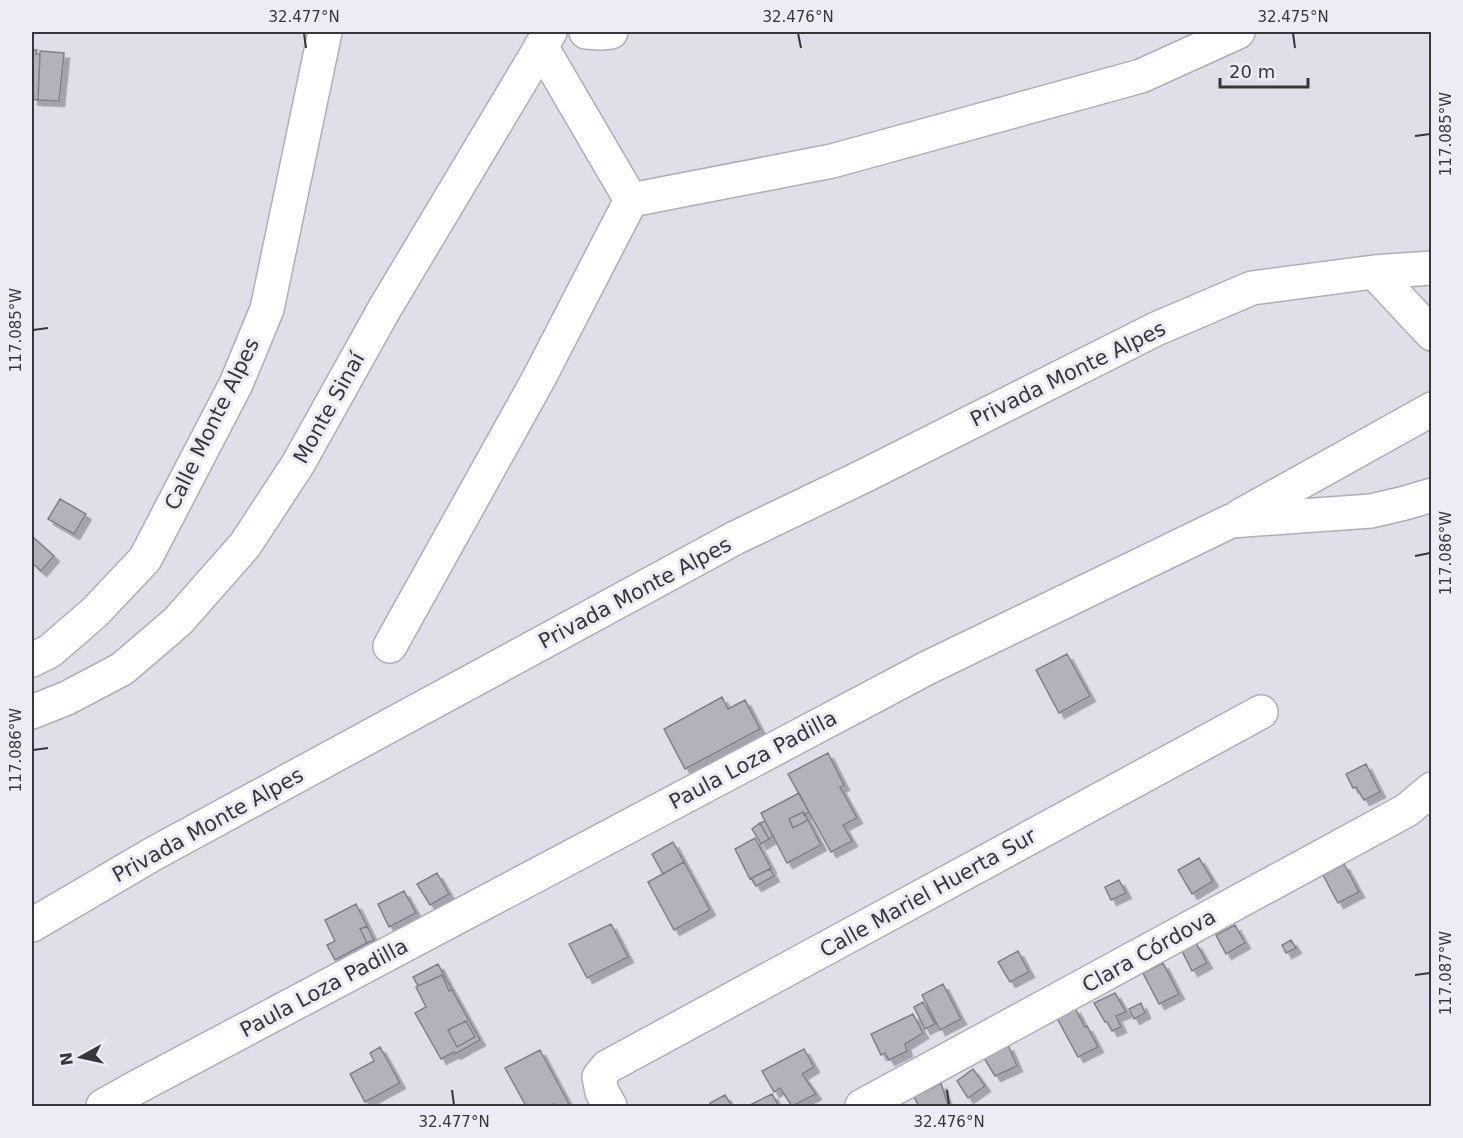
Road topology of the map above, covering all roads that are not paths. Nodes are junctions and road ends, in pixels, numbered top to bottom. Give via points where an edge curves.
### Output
1 (325, 32) edge
2 (586, 32) edge
3 (611, 32) edge
4 (1238, 32) edge
5 (545, 39) edge
6 (631, 200) junction
7 (1431, 268) edge
8 (1374, 272) junction
9 (1431, 334) edge
10 (1431, 409) edge
11 (1431, 495) edge
12 (1231, 522) junction
13 (390, 646) dead end
14 (32, 660) edge
15 (32, 712) edge
16 (1261, 712) dead end
17 (1431, 789) edge
18 (32, 925) edge
19 (605, 1092) edge
20 (103, 1107) edge
21 (862, 1107) edge

1 - 14 street, Calle Monte Alpes via 267,309 236,384 145,559 95,612 50,651
2 - 3 street
4 - 6 street via 1141,76 832,161
5 - 6 street
5 - 15 street, Monte Sinaí via 385,308 298,464 245,545 178,621 122,669
6 - 13 street via 538,380
7 - 8 street, Privada Monte Alpes
8 - 9 street
8 - 18 street, Privada Monte Alpes via 1252,288 1156,329 735,538 164,848
10 - 12 street
11 - 12 street, Paula Loza Padilla via 1371,511
12 - 20 street, Paula Loza Padilla via 927,668
16 - 19 street, Calle Mariel Huerta Sur via 607,1067
17 - 21 street, Clara Córdova via 1407,810

